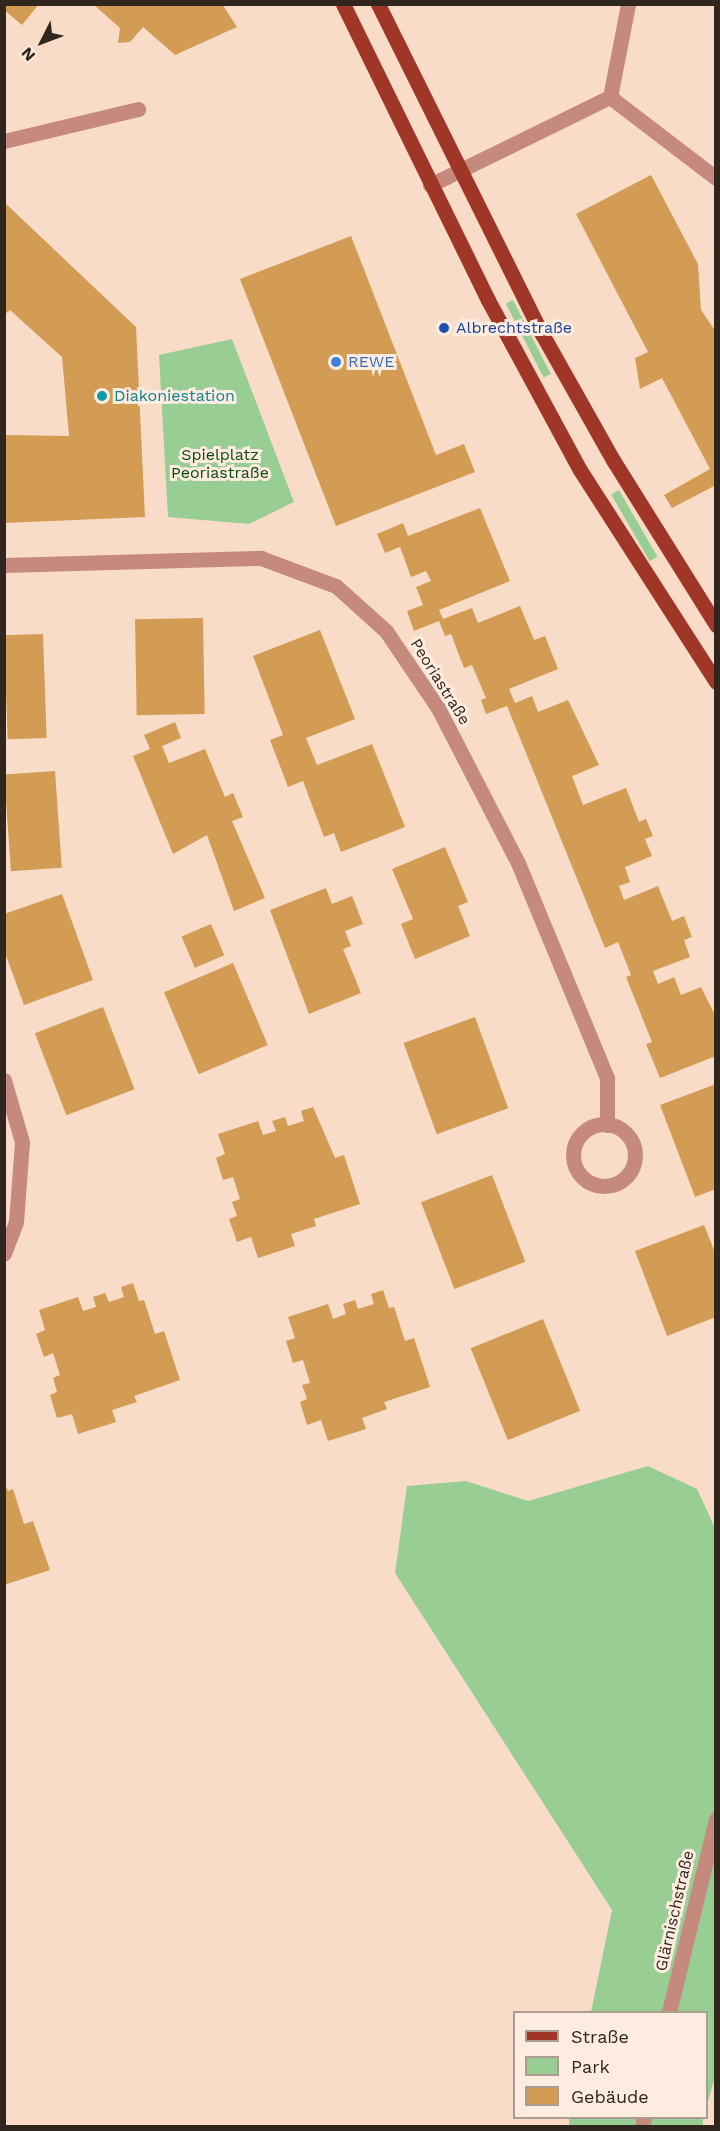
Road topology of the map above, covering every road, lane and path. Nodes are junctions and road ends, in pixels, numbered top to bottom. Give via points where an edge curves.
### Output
1 (343, 4) edge
2 (378, 4) edge
3 (628, 4) edge
4 (610, 97) junction
5 (138, 109) dead end
6 (4, 141) edge
7 (459, 172) junction
8 (716, 178) edge
9 (430, 185) junction
10 (4, 565) edge
11 (716, 625) edge
12 (716, 682) edge
13 (4, 1080) edge
14 (607, 1125) junction
15 (4, 1254) edge
16 (716, 1819) edge
17 (669, 2011) edge

1 - 9 main road
2 - 7 main road
3 - 4 street
4 - 7 street
4 - 8 street
5 - 6 street
7 - 9 street
7 - 11 main road via 602,441
9 - 12 main road via 580,470
10 - 14 street, Peoriastraße via 261,558 336,586 386,631 438,708 518,863 607,1078
13 - 15 street via 21,1142 16,1222
14 - 14 street via 585,1130 573,1155 580,1175 601,1186 612,1185 628,1175 635,1154 630,1138
16 - 17 street, Glärnischstraße

